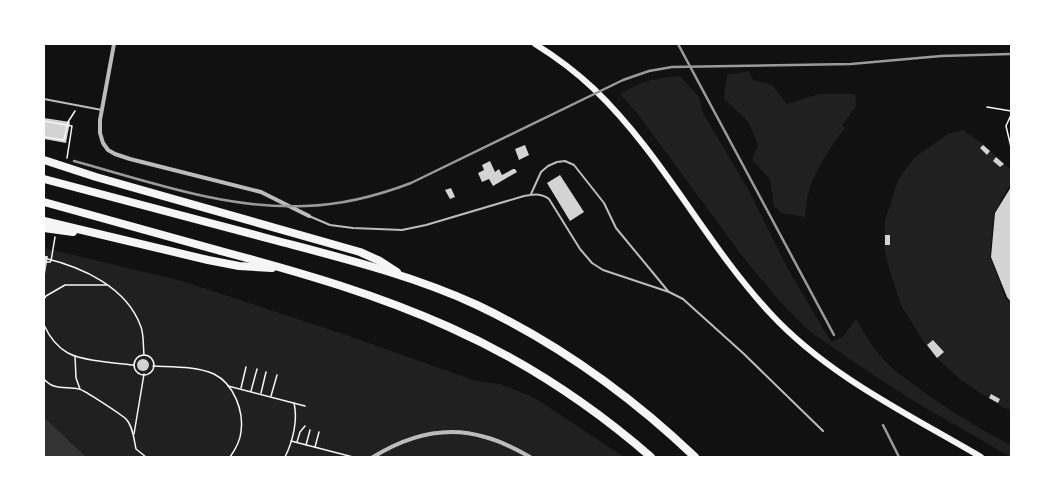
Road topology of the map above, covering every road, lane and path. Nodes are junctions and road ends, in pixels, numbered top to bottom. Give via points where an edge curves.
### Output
1 (114, 44) edge
2 (535, 44) edge
3 (44, 99) edge
4 (79, 106) junction
5 (987, 107) dead end
6 (102, 110) junction
7 (1011, 111) edge
8 (1011, 115) edge
9 (44, 121) edge
10 (44, 137) edge
11 (1011, 147) edge
12 (67, 159) dead end
13 (44, 160) edge
14 (44, 179) edge
15 (531, 195) junction
16 (44, 202) edge
17 (309, 216) joint
18 (44, 221) edge
19 (44, 228) edge
20 (96, 234) junction
21 (55, 237) dead end
22 (44, 258) edge
23 (44, 267) edge
24 (283, 268) junction
25 (406, 278) junction
26 (107, 285) junction
27 (669, 292) junction
28 (44, 299) edge
29 (44, 325) edge
30 (144, 355) junction
31 (75, 356) junction
32 (134, 365) junction
33 (153, 366) junction
34 (246, 367) dead end
35 (257, 369) dead end
36 (266, 372) dead end
37 (144, 374) junction
38 (277, 375) dead end
39 (44, 379) edge
40 (228, 386) junction
41 (241, 388) junction
42 (80, 389) junction
43 (251, 391) junction
44 (261, 394) junction
45 (271, 396) junction
46 (294, 402) junction
47 (306, 406) dead end
48 (305, 426) dead end
49 (310, 430) dead end
50 (823, 431) dead end
51 (319, 432) dead end
52 (134, 434) junction
53 (291, 441) junction
54 (297, 442) junction
55 (306, 445) junction
56 (315, 447) junction
57 (146, 457) edge
58 (230, 457) edge
59 (285, 457) edge
60 (354, 457) edge
61 (373, 457) edge
62 (530, 457) edge
63 (651, 457) edge
64 (695, 457) edge
65 (982, 457) edge

1 - 6 street
2 - 65 main road via 582,78 619,116 752,292 795,338 853,381
3 - 4 lane
4 - 6 lane
4 - 10 path via 69,120 63,140
5 - 7 path
6 - 17 street via 101,137 106,148 112,153 260,192
8 - 11 path via 1006,126
9 - 12 path via 72,126
13 - 25 highway via 360,252 380,261
14 - 25 highway
15 - 17 lane via 402,230 330,225
15 - 27 lane via 544,195 549,199 572,237 592,263 603,270
15 - 27 lane via 541,172 548,166 565,161 574,165 604,204 616,228
16 - 24 highway
18 - 20 highway
19 - 20 highway
20 - 24 highway via 224,264
21 - 23 path via 51,261 45,262
22 - 26 path via 91,274
24 - 63 highway via 389,303 434,320 480,342 537,373 578,400
25 - 64 highway via 479,307 565,355 640,408
26 - 28 path via 65,285
26 - 30 path via 119,293 134,312 141,328
27 - 50 lane via 683,299 744,354
29 - 31 path via 53,341
30 - 32 path via 135,360
30 - 33 path via 153,360
31 - 32 path
31 - 42 path via 76,378
32 - 37 path via 135,370
33 - 37 path via 152,370
33 - 40 path via 199,369 215,375
34 - 41 path
35 - 43 path
36 - 44 path
37 - 52 path
38 - 45 path
39 - 42 path via 56,387
40 - 41 path
40 - 58 path via 236,397 241,416 241,432
41 - 43 path
42 - 52 path via 127,420
43 - 44 path
44 - 45 path
45 - 46 path
46 - 47 path
46 - 53 path via 296,416
48 - 54 path
49 - 55 path
51 - 56 path
52 - 57 path via 136,449
53 - 54 path
53 - 59 path
54 - 55 path
55 - 56 path
56 - 60 path
61 - 62 street via 411,438 447,432 485,437

